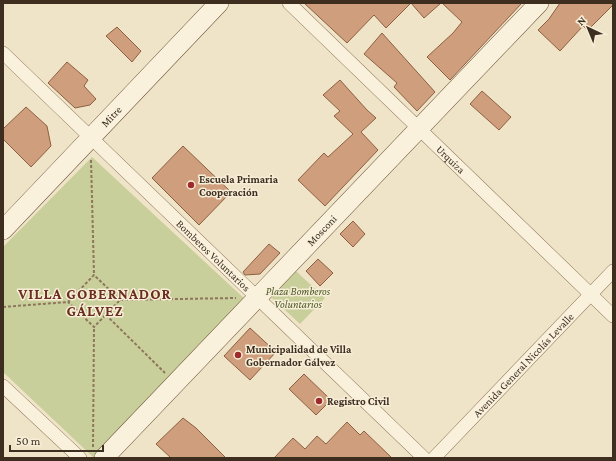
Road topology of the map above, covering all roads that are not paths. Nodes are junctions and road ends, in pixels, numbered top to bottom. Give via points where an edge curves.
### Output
1 (219, 3) edge
2 (289, 3) edge
3 (539, 3) edge
4 (3, 53) edge
5 (419, 128) junction
6 (91, 138) junction
7 (3, 230) edge
8 (613, 271) edge
9 (591, 295) junction
10 (257, 298) junction
11 (613, 316) edge
12 (4, 389) edge
13 (98, 454) edge
14 (80, 458) edge
15 (424, 458) edge
16 (434, 458) edge

1 - 6 street, Mitre
2 - 5 street, Urquiza
3 - 5 street, Mosconi
4 - 6 street, Bomberos Voluntarios
5 - 9 street, Urquiza
5 - 10 street, Mosconi
6 - 7 street, Mitre
6 - 10 street, Bomberos Voluntarios
8 - 9 street, Avenida General Nicolás Levalle
9 - 11 street, Urquiza
9 - 16 street, Avenida General Nicolás Levalle
10 - 13 street, Mosconi via 176,383
10 - 15 street, Bomberos Voluntarios
12 - 14 street

